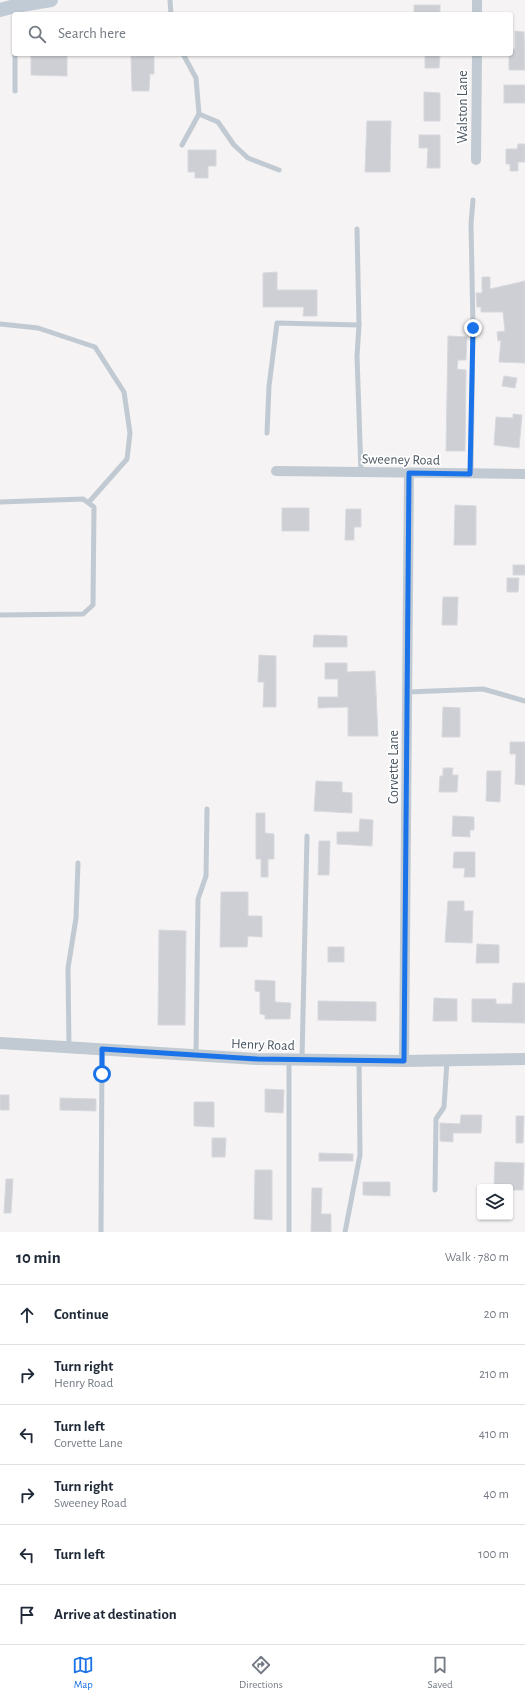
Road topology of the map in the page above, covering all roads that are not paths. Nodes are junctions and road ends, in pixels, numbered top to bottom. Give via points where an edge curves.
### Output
1 (52, 0) edge
2 (170, 0) edge
3 (477, 0) edge
4 (0, 10) edge
5 (15, 10) edge
6 (171, 12) edge
7 (477, 12) edge
8 (15, 56) edge
9 (184, 56) edge
10 (477, 56) edge
11 (15, 91) dead end
12 (199, 114) junction
13 (182, 145) dead end
14 (476, 160) dead end
15 (279, 170) dead end
16 (473, 200) dead end
17 (357, 229) dead end
18 (0, 324) edge
19 (359, 325) junction
20 (267, 433) dead end
21 (276, 471) dead end
22 (361, 472) junction
23 (409, 473) junction
24 (470, 474) junction
25 (525, 474) edge
26 (0, 502) edge
27 (89, 502) junction
28 (0, 615) edge
29 (408, 692) junction
30 (525, 701) edge
31 (207, 809) dead end
32 (307, 836) dead end
33 (78, 863) dead end
34 (0, 1042) edge
35 (69, 1047) junction
36 (102, 1049) junction
37 (196, 1055) junction
38 (525, 1059) edge
39 (289, 1060) junction
40 (302, 1060) junction
41 (359, 1060) junction
42 (446, 1060) junction
43 (404, 1061) junction
44 (435, 1190) dead end
45 (101, 1232) edge
46 (289, 1232) edge
47 (345, 1232) edge

1 - 5 main road
2 - 6 lane
3 - 7 street
4 - 5 main road
8 - 11 lane
9 - 12 lane via 196,78
10 - 14 street, Walston Lane
12 - 13 lane
12 - 15 lane via 218,122 234,145 248,158
16 - 24 lane
17 - 19 lane
18 - 27 lane via 38,328 95,347 124,392 130,433 127,460
19 - 20 lane via 277,323 269,386
19 - 22 lane via 357,356
21 - 22 street, Sweeney Road
22 - 23 street, Sweeney Road
23 - 24 street, Sweeney Road
23 - 29 street, Corvette Lane
24 - 25 street, Sweeney Road
26 - 27 lane via 83,499
27 - 28 lane via 94,508 92,605 88,611 83,614
29 - 30 lane via 483,689
29 - 43 street, Corvette Lane
31 - 37 lane via 206,876 198,899
32 - 40 lane
33 - 35 lane via 76,918 68,968
34 - 35 street, Henry Road
35 - 36 street, Henry Road
36 - 37 street, Henry Road
36 - 45 lane
37 - 39 street, Henry Road
38 - 42 street, Henry Road
39 - 40 street, Henry Road
39 - 46 lane
40 - 41 street, Henry Road
41 - 43 street, Henry Road
41 - 47 lane via 360,1155
42 - 43 street, Henry Road
42 - 44 lane via 444,1107 436,1119

